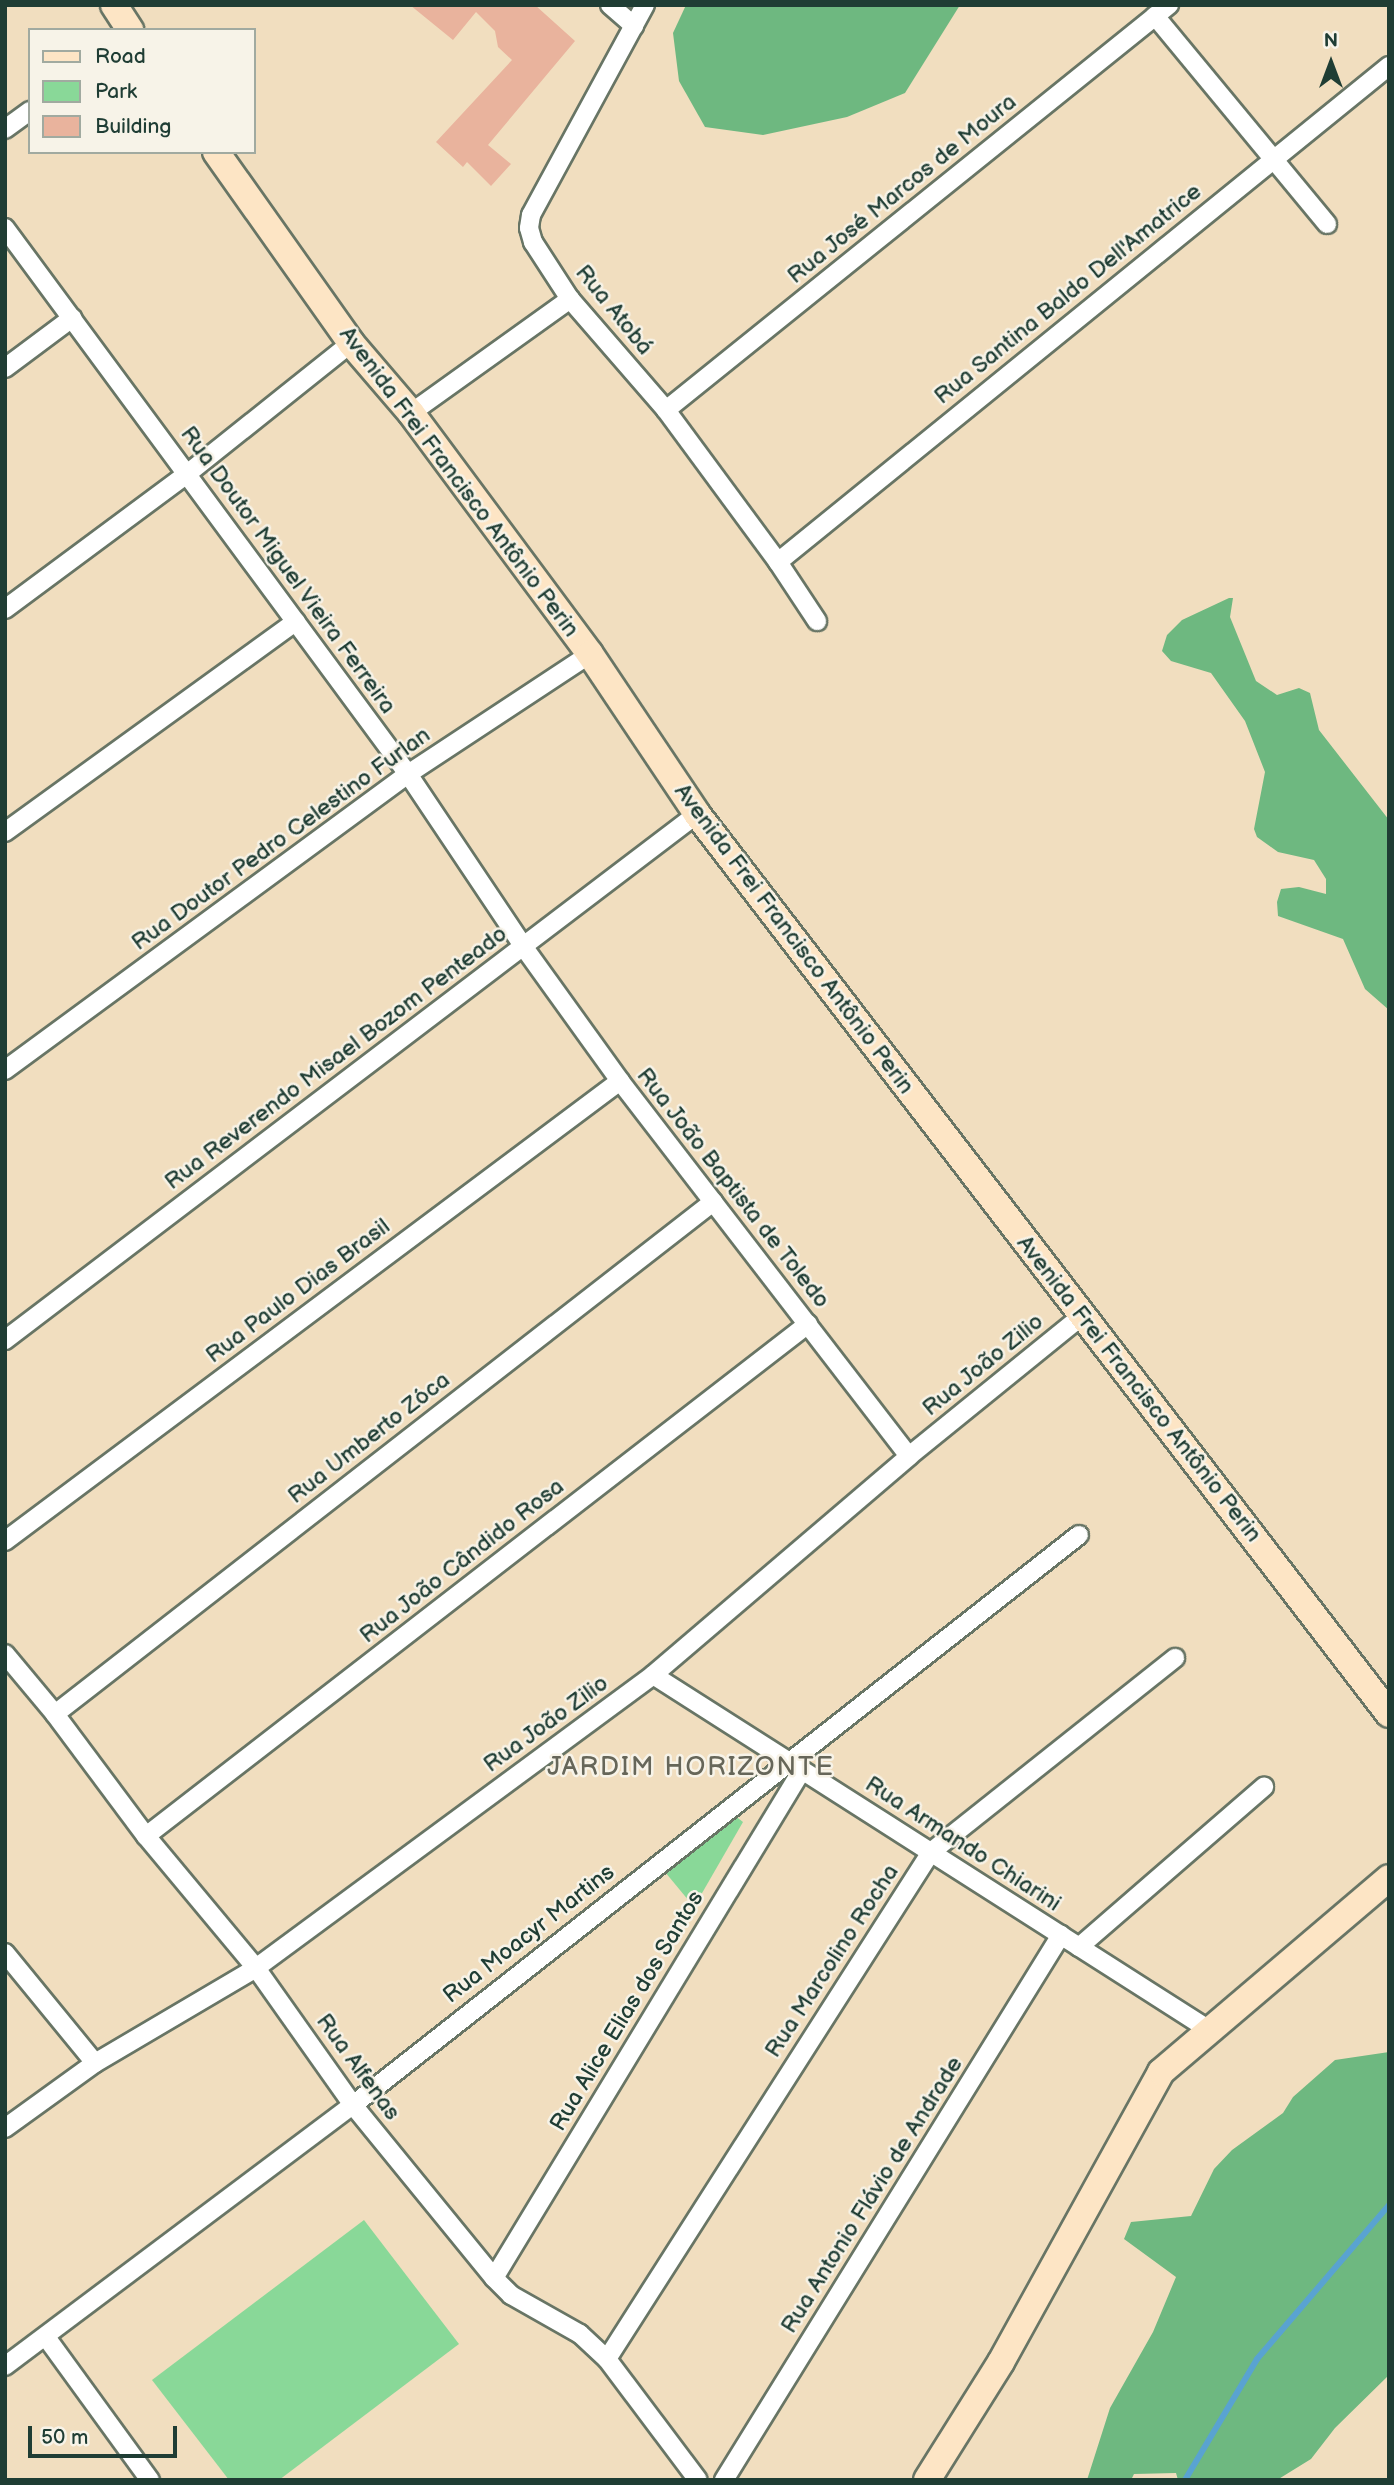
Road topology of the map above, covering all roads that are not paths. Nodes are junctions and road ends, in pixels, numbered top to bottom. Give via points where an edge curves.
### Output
1 (114, 5) edge
2 (610, 5) edge
3 (645, 5) edge
4 (1162, 11) edge
5 (634, 26) junction
6 (129, 28) edge
7 (1389, 66) edge
8 (28, 113) edge
9 (5, 130) edge
10 (217, 154) edge
11 (1273, 159) junction
12 (1328, 224) dead end
13 (5, 228) edge
14 (570, 299) junction
15 (72, 317) junction
16 (351, 343) junction
17 (5, 368) edge
18 (666, 410) junction
19 (411, 413) junction
20 (187, 474) junction
21 (778, 562) junction
22 (5, 609) edge
23 (296, 621) junction
24 (817, 621) dead end
25 (590, 654) junction
26 (408, 774) junction
27 (696, 814) junction
28 (5, 832) edge
29 (523, 946) junction
30 (5, 1070) edge
31 (620, 1081) junction
32 (713, 1202) junction
33 (1083, 1315) junction
34 (807, 1324) junction
35 (5, 1340) edge
36 (909, 1456) junction
37 (1079, 1535) dead end
38 (5, 1541) edge
39 (5, 1654) edge
40 (1175, 1658) dead end
41 (653, 1675) junction
42 (54, 1714) junction
43 (1389, 1714) edge
44 (795, 1765) junction
45 (1264, 1787) dead end
46 (146, 1836) junction
47 (931, 1852) junction
48 (1389, 1878) edge
49 (1061, 1936) junction
50 (1079, 1947) junction
51 (5, 1953) edge
52 (256, 1968) junction
53 (1211, 2031) junction
54 (95, 2063) junction
55 (353, 2105) junction
56 (5, 2128) edge
57 (494, 2278) junction
58 (46, 2337) junction
59 (607, 2359) junction
60 (5, 2366) edge
61 (150, 2480) edge
62 (698, 2480) edge
63 (724, 2480) edge
64 (927, 2480) edge

1 - 6 street
2 - 5 street
3 - 5 street, Rua Atobá
4 - 11 street
4 - 18 street, Rua José Marcos de Moura
5 - 14 street, Rua Atobá via 531,215 533,242
7 - 11 street, Rua Santina Baldo Dell'Amatrice
8 - 9 street
10 - 16 street, Avenida Frei Francisco Antônio Perin
11 - 12 street
11 - 21 street, Rua Santina Baldo Dell'Amatrice
13 - 15 street, Rua Doutor Miguel Vieira Ferreira
14 - 18 street, Rua Atobá
14 - 19 street
15 - 17 street
15 - 20 street, Rua Doutor Miguel Vieira Ferreira
16 - 19 street, Avenida Frei Francisco Antônio Perin
16 - 20 street
18 - 21 street, Rua Atobá
19 - 25 street, Avenida Frei Francisco Antônio Perin
20 - 22 street
20 - 23 street, Rua Doutor Miguel Vieira Ferreira
21 - 24 street, Rua Atobá
23 - 26 street, Rua Doutor Miguel Vieira Ferreira
23 - 28 street
25 - 26 street, Rua Doutor Pedro Celestino Furlan
25 - 27 street, Avenida Frei Francisco Antônio Perin
26 - 29 street, Rua Doutor Miguel Vieira Ferreira
26 - 30 street, Rua Doutor Pedro Celestino Furlan
27 - 29 street, Rua Reverendo Misael Bozom Penteado
27 - 33 street, Avenida Frei Francisco Antônio Perin
29 - 31 street, Rua João Baptista de Toledo
29 - 35 street, Rua Reverendo Misael Bozom Penteado
31 - 32 street, Rua João Baptista de Toledo
31 - 38 street, Rua Paulo Dias Brasil
32 - 34 street, Rua João Baptista de Toledo
32 - 42 street, Rua Umberto Zóca
33 - 36 street, Rua João Zilio
33 - 43 street, Avenida Frei Francisco Antônio Perin
34 - 36 street, Rua João Baptista de Toledo
34 - 46 street, Rua João Cândido Rosa
36 - 41 street, Rua João Zilio
37 - 44 street, Rua Moacyr Martins
39 - 42 street, Rua Alfenas
40 - 47 street, Rua Marcolino Rocha
41 - 44 street, Rua Armando Chiarini
41 - 52 street, Rua João Zilio
42 - 46 street, Rua Alfenas
44 - 47 street, Rua Armando Chiarini
44 - 55 street, Rua Moacyr Martins
44 - 57 street, Rua Alice Elias dos Santos
45 - 50 street
46 - 52 street, Rua Alfenas
47 - 49 street, Rua Armando Chiarini
47 - 59 street, Rua Marcolino Rocha
48 - 53 street
49 - 50 street, Rua Armando Chiarini
49 - 63 street, Rua Antonio Flávio de Andrade
50 - 53 street, Rua Armando Chiarini
51 - 54 street
52 - 54 street, Rua João Zilio
52 - 55 street, Rua Alfenas
53 - 64 street via 1161,2072 1001,2362
54 - 56 street, Rua João Zilio
55 - 57 street, Rua Alfenas
55 - 58 street, Rua Moacyr Martins
57 - 59 street, Rua Alfenas via 511,2295 580,2334
58 - 60 street, Rua Moacyr Martins
58 - 61 street
59 - 62 street, Rua Alfenas

